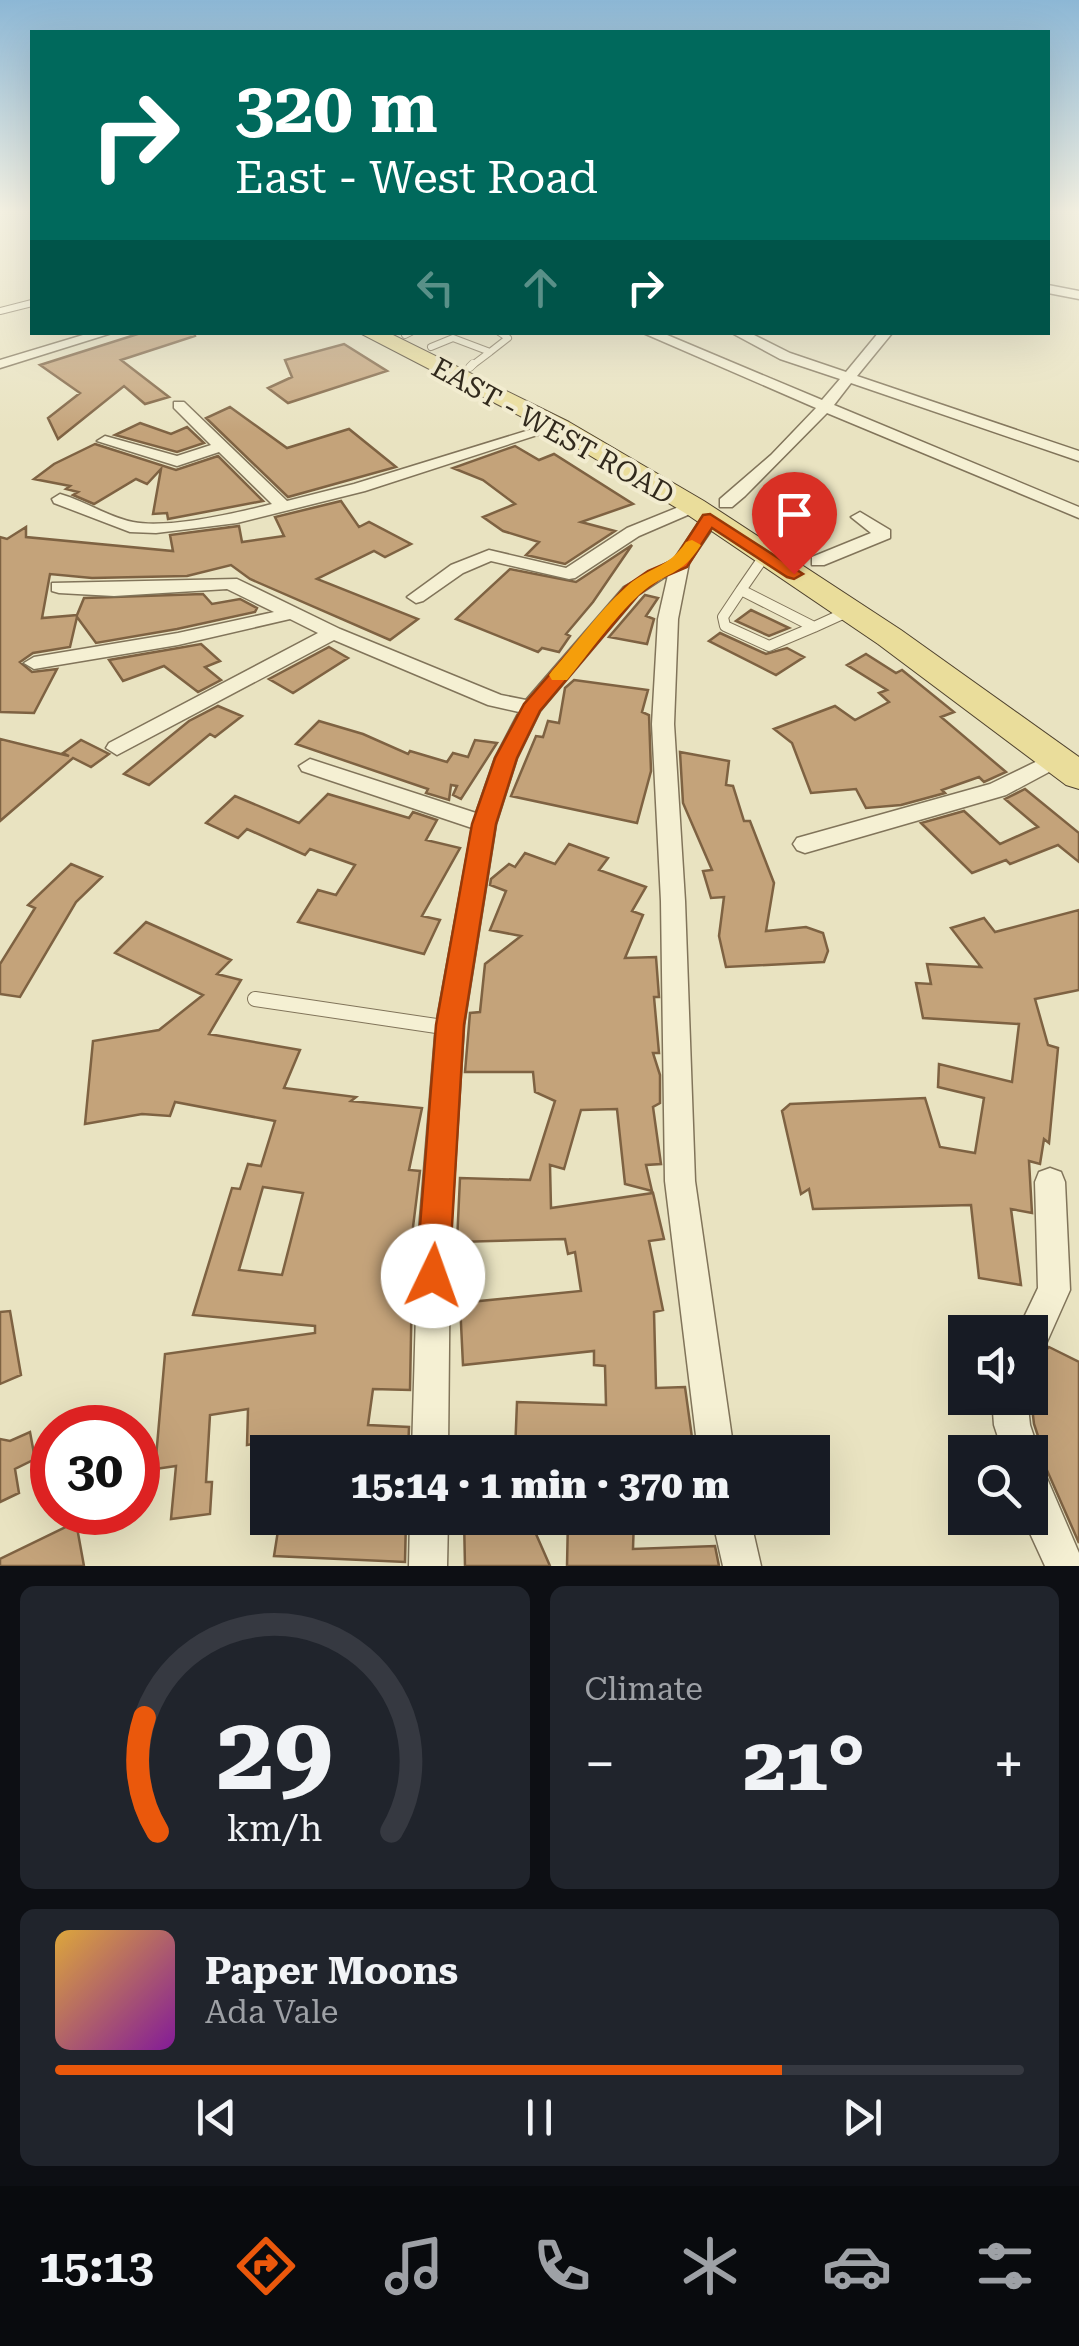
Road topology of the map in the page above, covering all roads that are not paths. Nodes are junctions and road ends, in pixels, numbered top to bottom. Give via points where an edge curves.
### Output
1 (1050, 290) edge
2 (1079, 295) edge
3 (30, 304) edge
4 (0, 311) edge
5 (99, 335) edge
6 (374, 335) edge
7 (504, 335) edge
8 (654, 335) edge
9 (740, 335) edge
10 (884, 335) edge
11 (420, 337) edge
12 (480, 360) junction
13 (0, 364) edge
14 (846, 377) junction
15 (179, 405) dead end
16 (825, 407) junction
17 (557, 426) junction
18 (105, 441) dead end
19 (223, 446) junction
20 (1079, 456) edge
21 (60, 499) dead end
22 (284, 506) junction
23 (709, 509) junction
24 (1079, 513) edge
25 (860, 517) dead end
26 (766, 555) junction
27 (818, 561) junction
28 (680, 564) junction
29 (59, 587) dead end
30 (741, 590) junction
31 (416, 598) dead end
32 (850, 610) junction
33 (288, 614) junction
34 (814, 627) junction
35 (332, 632) junction
36 (34, 664) dead end
37 (531, 708) junction
38 (117, 748) dead end
39 (1071, 760) edge
40 (310, 766) dead end
41 (484, 824) junction
42 (804, 844) dead end
43 (254, 999) dead end
44 (450, 1028) junction
45 (1050, 1182) dead end
46 (1042, 1315) edge
47 (430, 1435) edge
48 (714, 1435) edge
49 (1048, 1529) edge
50 (429, 1535) edge
51 (735, 1535) edge
52 (428, 1566) edge
53 (742, 1566) edge
54 (1065, 1566) edge

1 - 2 street
3 - 4 lane
5 - 13 street
6 - 17 main road, EAST - WEST ROAD
7 - 12 lane via 508,338
8 - 16 street
9 - 14 street
10 - 14 street
11 - 12 main road, EAST - WEST ROAD
12 - 23 main road, EAST - WEST ROAD
14 - 16 street
14 - 20 street
15 - 19 street
16 - 23 street via 761,474
16 - 24 street
17 - 22 street
17 - 23 main road, EAST - WEST ROAD
18 - 19 street via 177,461
19 - 22 street
21 - 22 street via 116,524 156,528
23 - 26 main road, EAST - WEST ROAD
23 - 27 main road, EAST - WEST ROAD
23 - 28 street
23 - 31 street via 632,532 576,572 560,574 489,554
25 - 27 street via 884,534
26 - 30 lane
26 - 32 main road, EAST - WEST ROAD
27 - 39 main road, EAST - WEST ROAD via 880,600
28 - 37 street via 632,591
28 - 48 street via 668,619 662,724 674,901 680,1181
29 - 33 street via 221,582
30 - 34 lane
30 - 34 lane via 722,617 725,626 769,646
32 - 34 lane
32 - 39 main road, EAST - WEST ROAD
33 - 35 street
33 - 36 street
35 - 37 street via 495,700
35 - 38 street
37 - 41 street
39 - 42 street via 998,790
40 - 41 street
41 - 44 street
43 - 44 lane
44 - 47 street via 434,1242
45 - 46 street via 1054,1290
49 - 54 street
50 - 52 street
51 - 53 street

